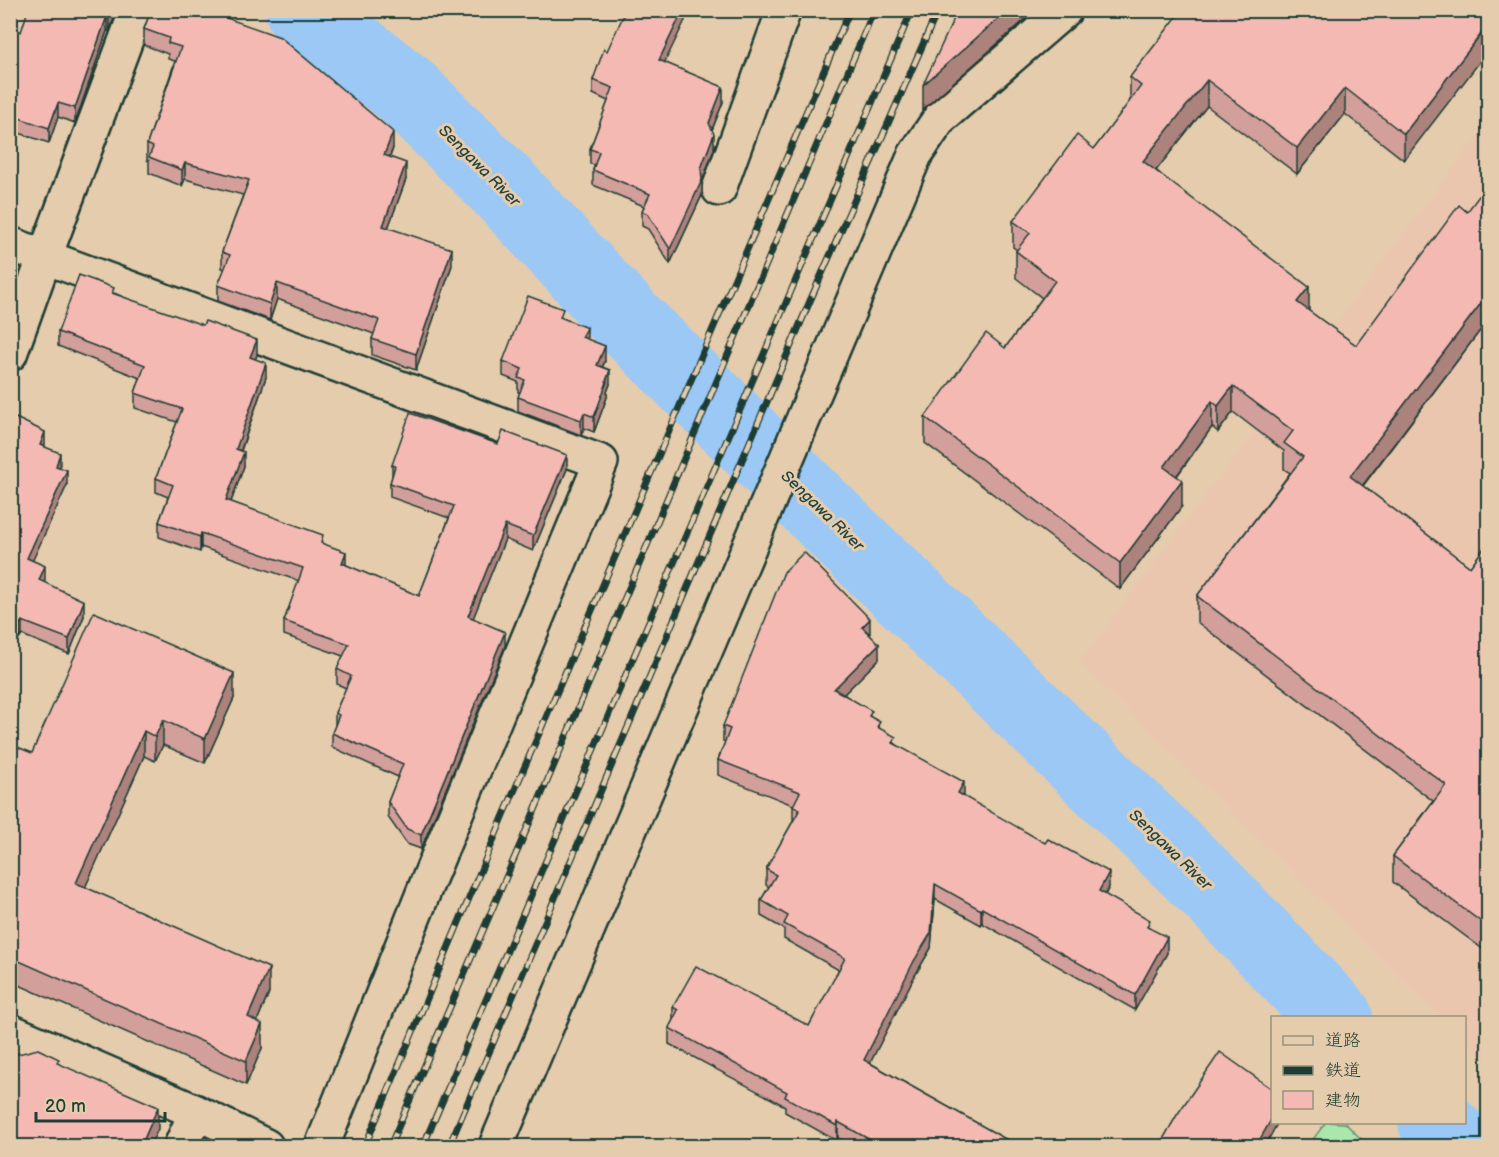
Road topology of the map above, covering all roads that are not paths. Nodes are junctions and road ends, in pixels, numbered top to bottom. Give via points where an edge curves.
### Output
1 (136, 10) edge
2 (784, 10) edge
3 (1065, 10) edge
4 (719, 189) dead end
5 (10, 244) edge
6 (45, 256) junction
7 (10, 354) edge
8 (10, 1031) edge
9 (196, 1112) junction
10 (181, 1146) edge
11 (266, 1146) edge
12 (322, 1146) edge
13 (496, 1146) edge

1 - 6 street
2 - 4 street
3 - 13 street via 940,118 915,155
5 - 6 street
6 - 7 street
6 - 12 street via 601,462
8 - 9 street
9 - 10 street
9 - 11 street

